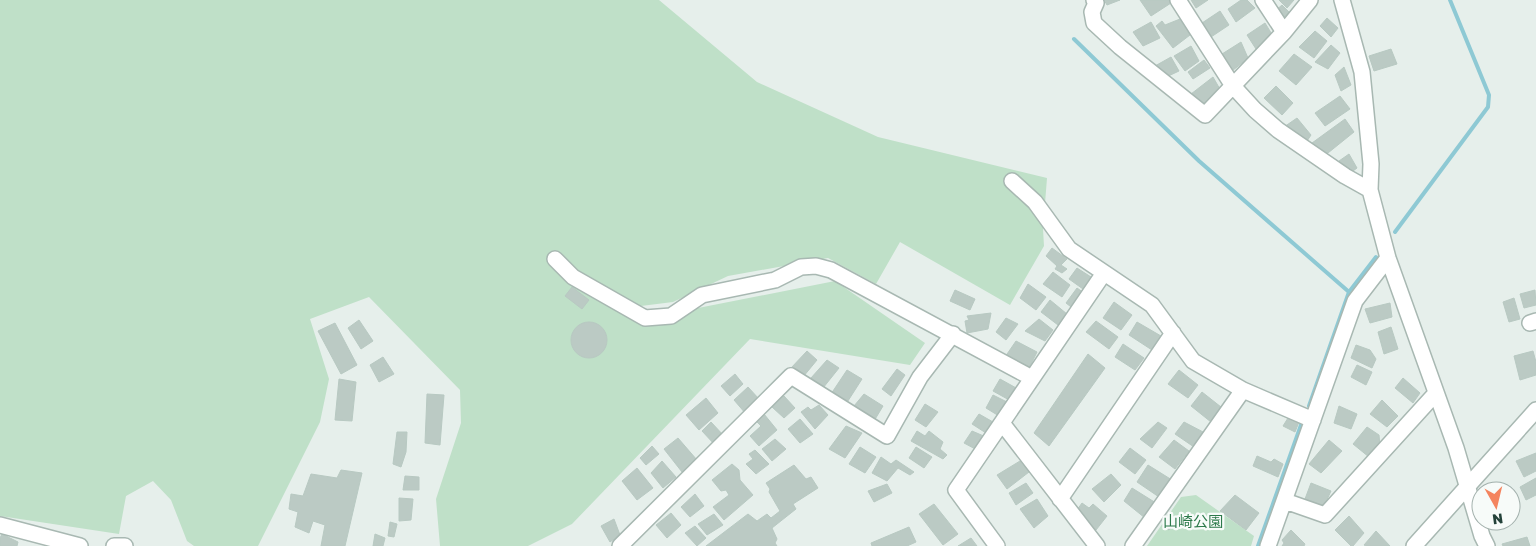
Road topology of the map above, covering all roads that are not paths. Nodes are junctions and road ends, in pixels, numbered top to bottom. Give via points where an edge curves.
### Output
1 (1094, 0) edge
2 (1178, 0) edge
3 (1263, 0) edge
4 (1310, 0) edge
5 (1342, 0) edge
6 (1284, 32) junction
7 (1233, 86) junction
8 (1012, 181) dead end
9 (1370, 190) junction
10 (1388, 258) junction
11 (555, 259) dead end
12 (1104, 274) junction
13 (1173, 333) junction
14 (952, 334) junction
15 (1032, 378) junction
16 (1244, 390) junction
17 (1436, 393) junction
18 (1536, 410) edge
19 (1313, 420) junction
20 (1002, 423) junction
21 (1467, 487) junction
22 (1060, 499) junction
23 (1285, 501) junction
24 (0, 526) edge
25 (80, 546) edge
26 (114, 546) edge
27 (125, 546) edge
28 (620, 546) edge
29 (997, 546) edge
30 (1097, 546) edge
31 (1133, 546) edge
32 (1268, 546) edge
33 (1414, 546) edge
34 (1487, 546) edge

1 - 7 street via 1094,23 1205,114
2 - 7 street
3 - 6 street
4 - 6 street
5 - 9 street via 1362,72
6 - 7 street
7 - 9 street via 1278,130
8 - 12 street via 1035,202 1069,249
9 - 10 street
10 - 17 street
10 - 19 street via 1355,301
11 - 14 street via 573,277 645,318 671,316 702,295 776,280 801,267 816,266 831,270
12 - 13 street via 1152,305
12 - 15 street
13 - 16 street via 1193,361
13 - 22 street
14 - 15 street
14 - 28 street via 920,377 887,436 791,376
15 - 20 street
16 - 19 street
16 - 31 street
17 - 21 street
17 - 23 street via 1325,514
18 - 21 street
19 - 23 street
20 - 22 street
20 - 29 street via 956,490
21 - 33 street
21 - 34 street
22 - 30 street
23 - 32 street
24 - 25 street
26 - 27 street

